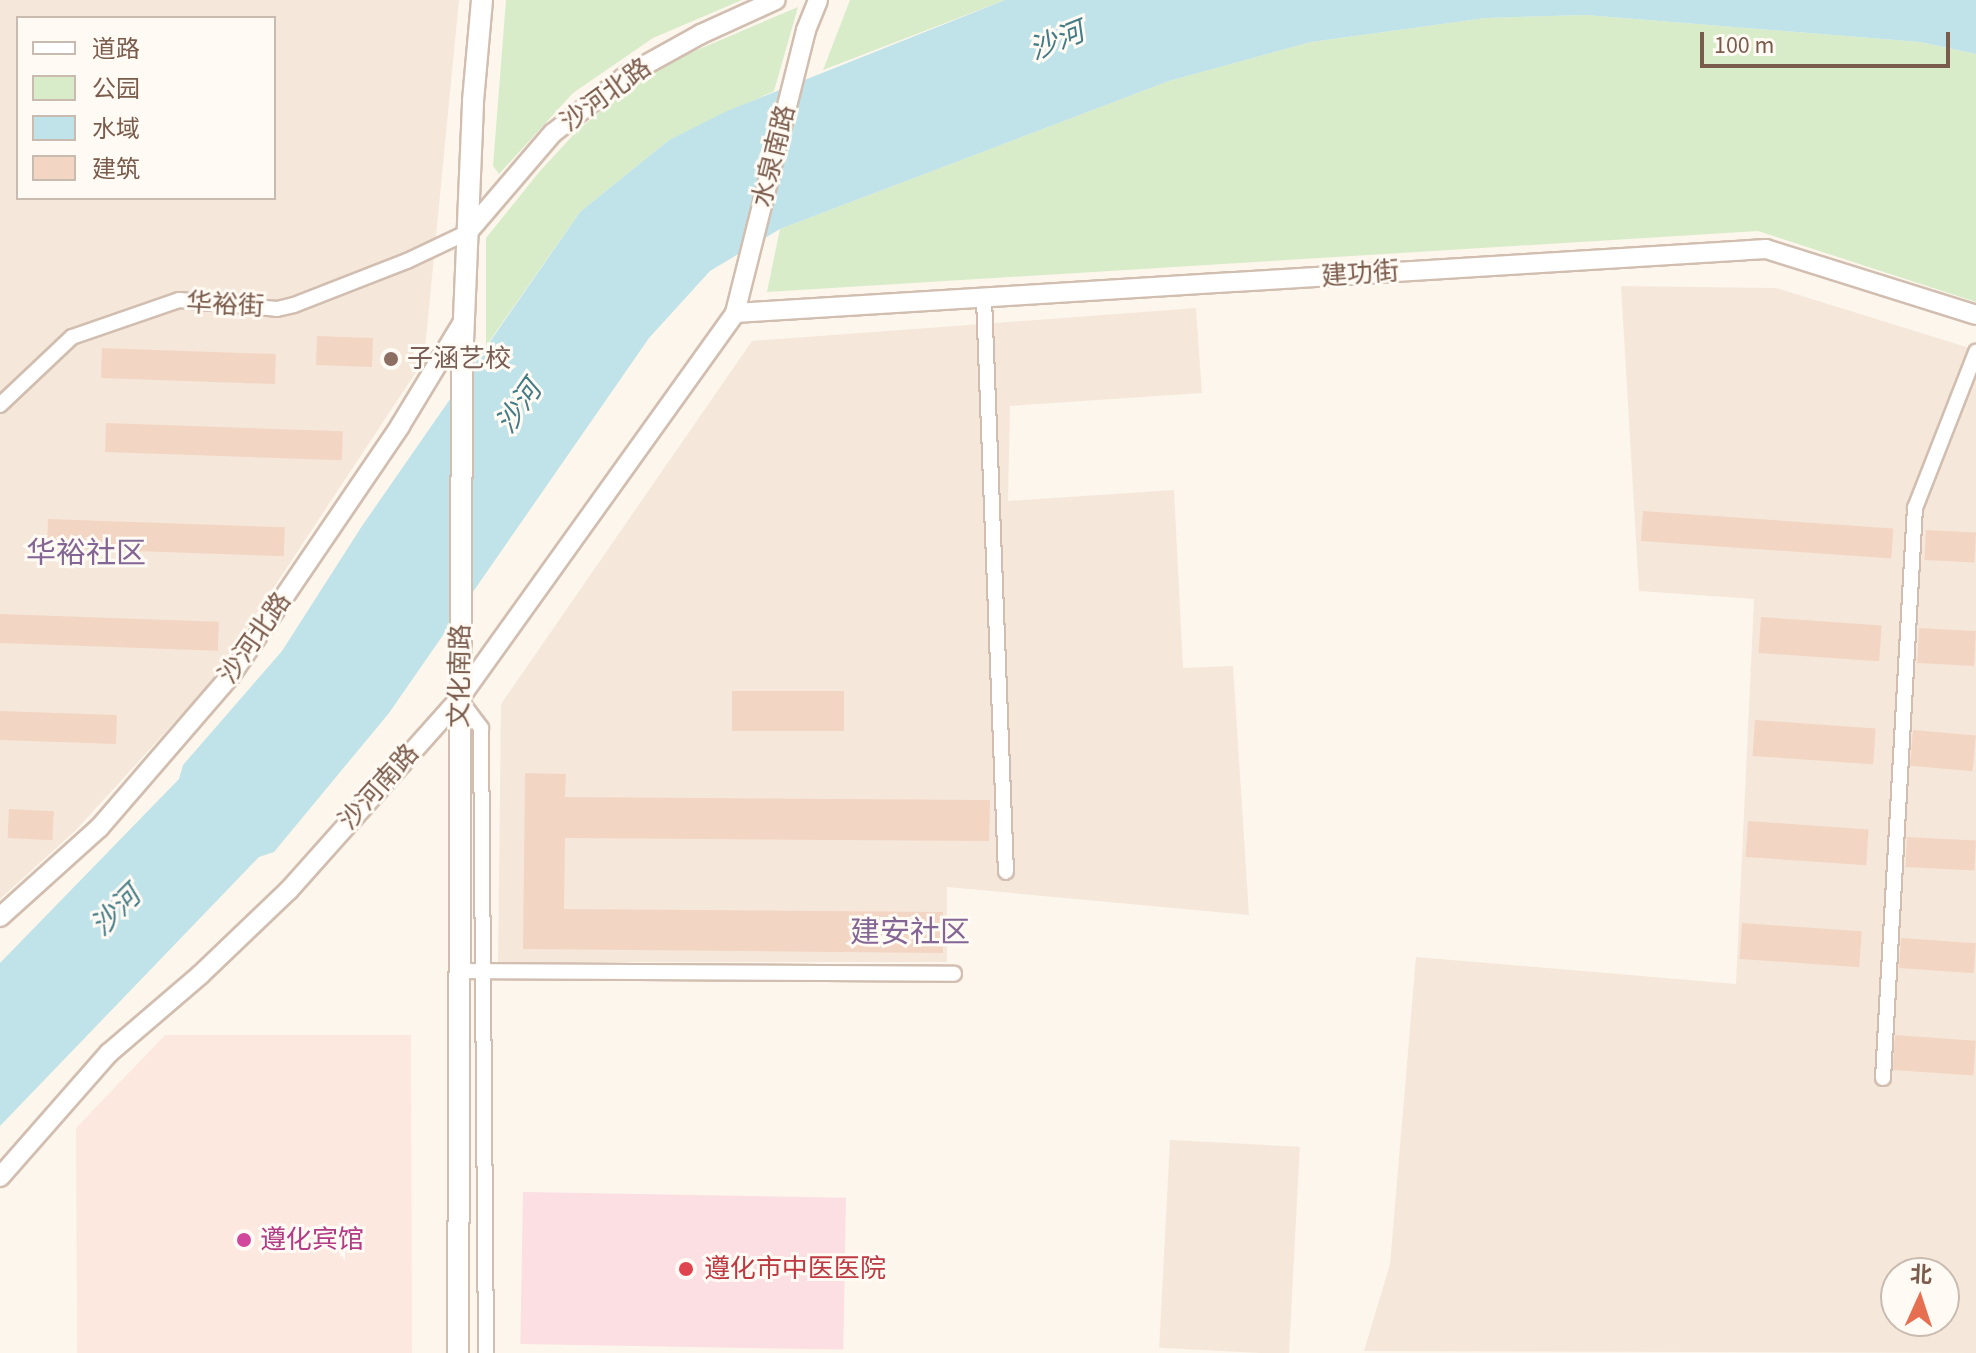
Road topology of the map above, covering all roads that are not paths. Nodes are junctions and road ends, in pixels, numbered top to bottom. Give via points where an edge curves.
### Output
1 (482, 0) edge
2 (776, 0) edge
3 (818, 0) edge
4 (468, 232) junction
5 (984, 298) junction
6 (735, 313) junction
7 (1976, 315) edge
8 (463, 322) junction
9 (1976, 352) edge
10 (0, 405) edge
11 (459, 699) junction
12 (1006, 872) dead end
13 (0, 917) edge
14 (459, 971) junction
15 (954, 974) dead end
16 (1883, 1078) dead end
17 (0, 1177) edge
18 (458, 1353) edge
19 (486, 1353) edge

1 - 4 main road, 文化南路
2 - 4 street, 沙河北路 via 627,75 553,133
3 - 6 street, 水泉南路
4 - 8 main road, 文化南路
4 - 10 street, 华裕街 via 294,305 277,309 179,300 72,337
5 - 6 street, 建功街
5 - 7 street, 建功街 via 1766,249
5 - 12 street
6 - 11 street, 沙河南路
8 - 11 main road, 文化南路
8 - 13 street, 沙河北路 via 400,426 231,675 99,828
9 - 16 street via 1915,508
11 - 14 main road, 文化南路
11 - 17 street, 沙河南路 via 289,890 109,1053
11 - 19 street via 481,728
14 - 15 street
14 - 18 main road, 文化南路

